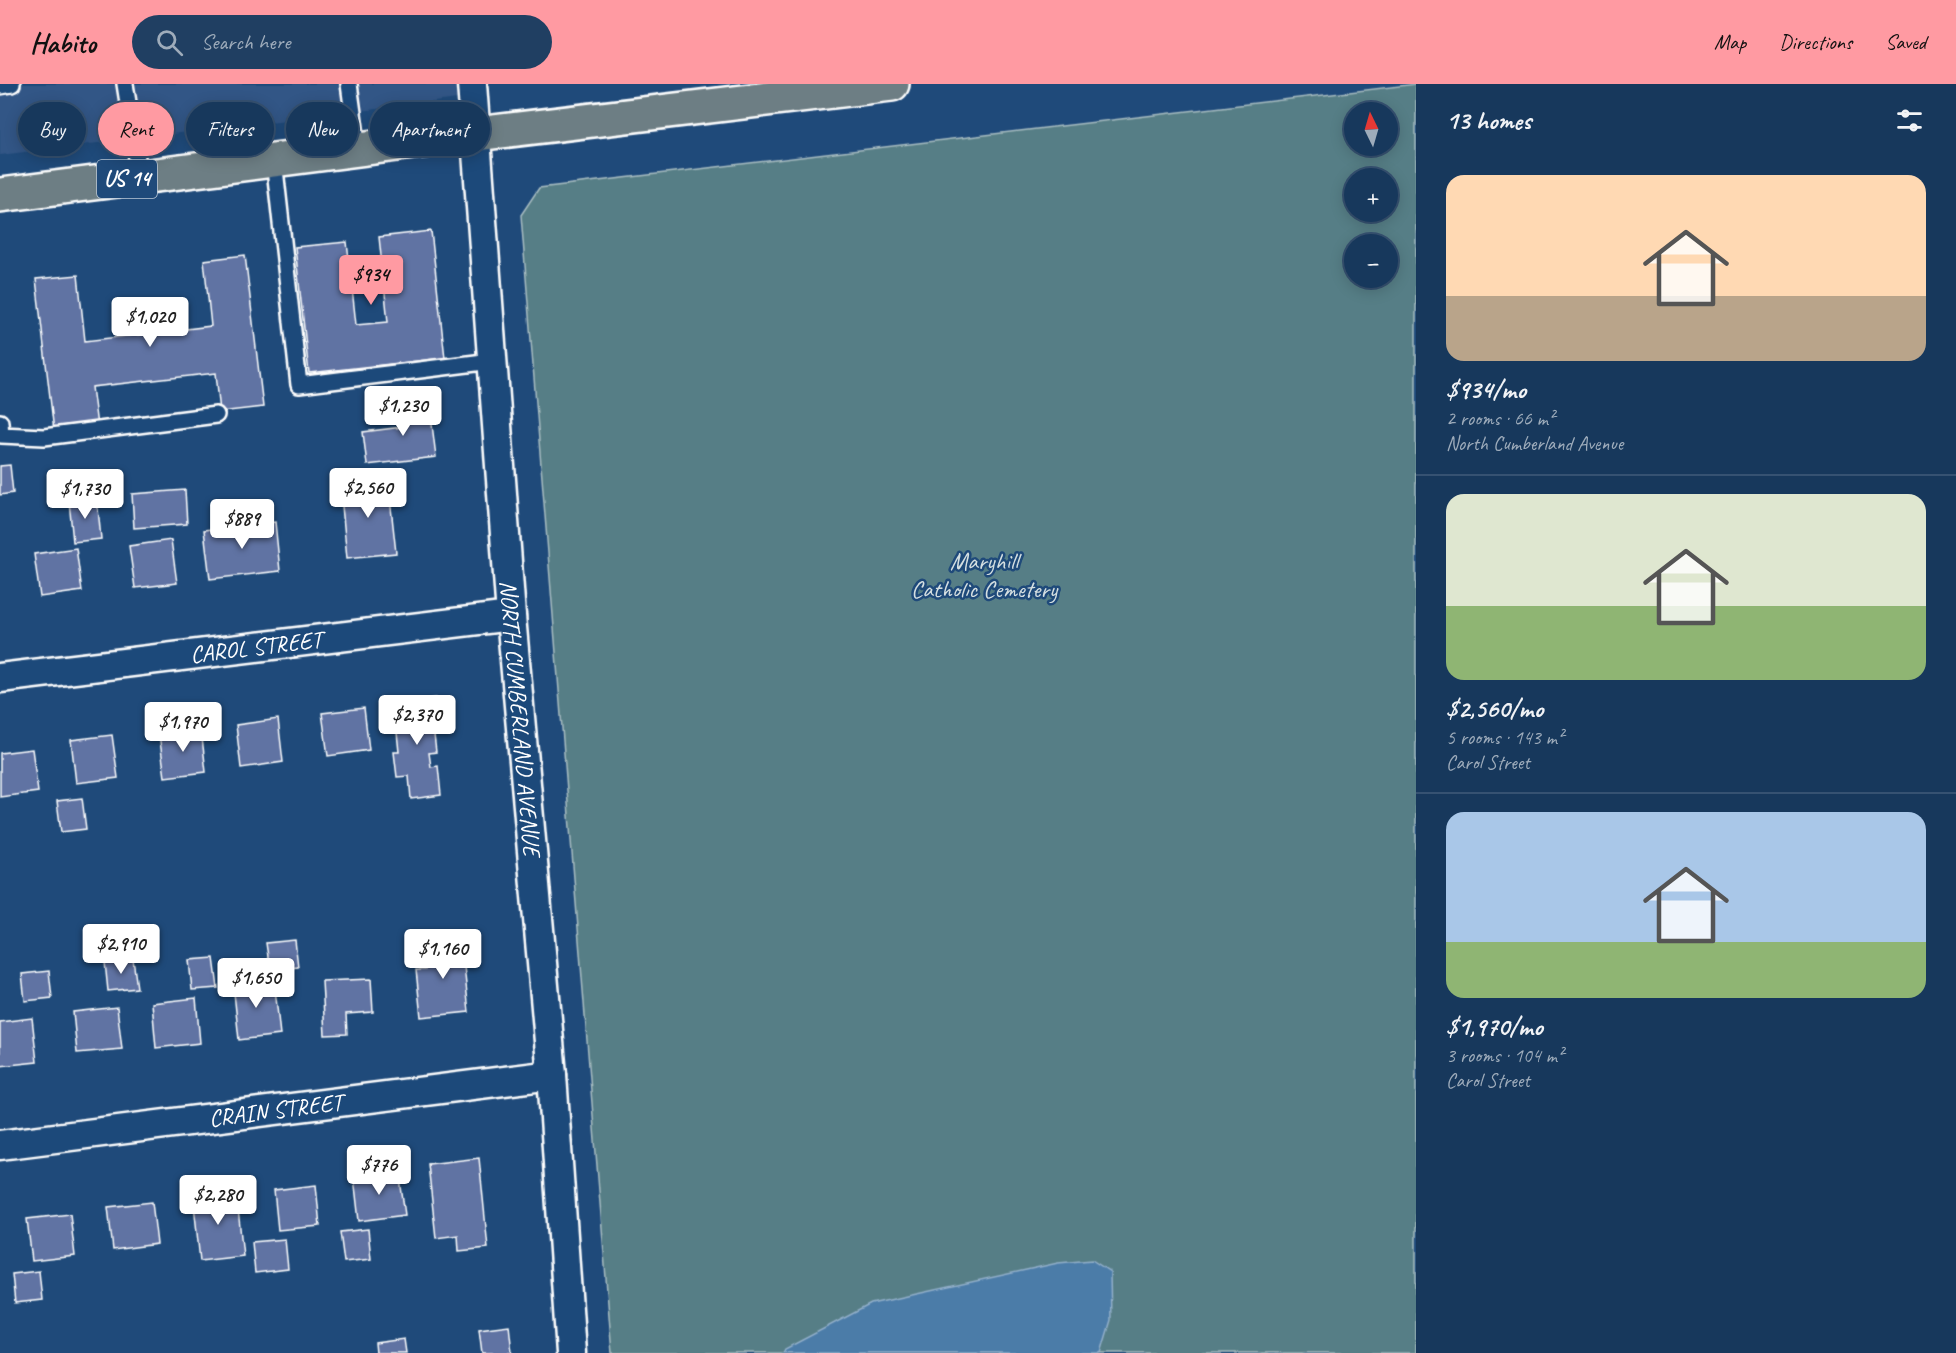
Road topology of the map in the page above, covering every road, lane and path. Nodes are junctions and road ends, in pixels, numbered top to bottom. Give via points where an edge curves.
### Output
1 (12, 84) edge
2 (125, 84) edge
3 (349, 84) edge
4 (472, 84) edge
5 (892, 84) edge
6 (0, 86) edge
7 (748, 93) edge
8 (351, 102) edge
9 (473, 102) edge
10 (490, 132) edge
11 (370, 147) edge
12 (358, 149) edge
13 (305, 156) edge
14 (478, 156) edge
15 (274, 160) junction
16 (140, 177) junction
17 (0, 195) edge
18 (492, 362) junction
19 (216, 415) dead end
20 (0, 430) edge
21 (511, 616) junction
22 (0, 678) edge
23 (552, 1075) junction
24 (0, 1145) edge
25 (571, 1353) edge

1 - 6 lane
2 - 16 lane
3 - 8 lane
4 - 9 street, NORTH CUMBERLAND AVENUE
5 - 7 main road, US 14
7 - 10 main road, US 14
11 - 12 main road, US 14
13 - 15 main road, US 14
14 - 18 street, NORTH CUMBERLAND AVENUE
15 - 16 main road, US 14
15 - 18 lane via 299,385
16 - 17 main road, US 14
18 - 21 street, NORTH CUMBERLAND AVENUE
19 - 20 lane via 44,437
21 - 22 street, CAROL STREET
21 - 23 street, NORTH CUMBERLAND AVENUE
23 - 24 street, CRAIN STREET
23 - 25 street, NORTH CUMBERLAND AVENUE

